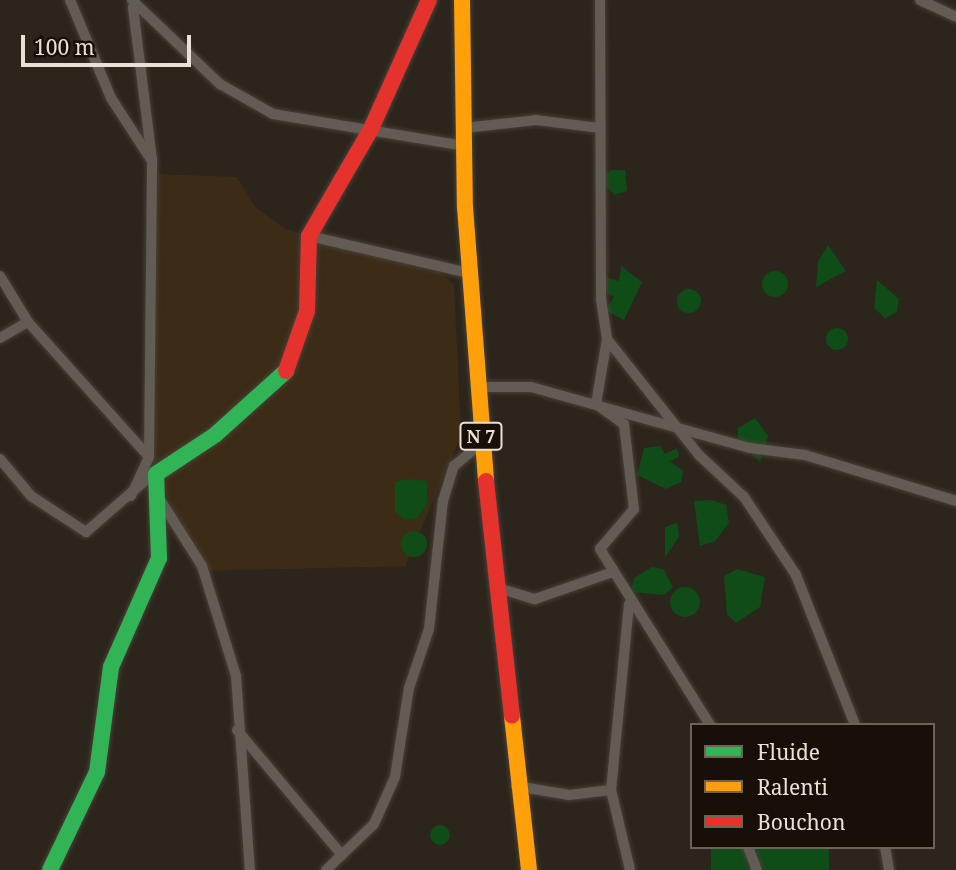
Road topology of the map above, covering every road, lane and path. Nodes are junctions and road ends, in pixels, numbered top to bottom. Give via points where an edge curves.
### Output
1 (429, 0) edge
2 (462, 0) edge
3 (600, 0) edge
4 (920, 0) edge
5 (72, 2) edge
6 (132, 4) edge
7 (956, 17) edge
8 (464, 128) junction
9 (599, 128) junction
10 (370, 129) junction
11 (465, 146) junction
12 (152, 160) junction
13 (309, 236) junction
14 (469, 273) junction
15 (0, 276) edge
16 (28, 322) junction
17 (0, 338) edge
18 (607, 339) junction
19 (477, 387) junction
20 (596, 404) junction
21 (680, 429) junction
22 (481, 443) junction
23 (149, 457) junction
24 (0, 459) edge
25 (156, 474) junction
26 (131, 496) junction
27 (159, 498) junction
28 (956, 501) edge
29 (610, 573) junction
30 (495, 586) junction
31 (629, 604) junction
32 (709, 723) edge
33 (854, 723) edge
34 (237, 730) junction
35 (516, 786) junction
36 (611, 790) junction
37 (749, 849) edge
38 (885, 849) edge
39 (342, 855) junction
40 (50, 870) edge
41 (250, 870) edge
42 (326, 870) edge
43 (528, 870) edge
44 (630, 870) edge
45 (757, 870) edge
46 (889, 870) edge

1 - 10 main road
2 - 8 main road, N 7
3 - 9 street
4 - 7 street
5 - 12 street via 111,98
6 - 10 street via 220,84 273,114
6 - 12 street
8 - 9 street via 536,120
8 - 11 main road, N 7
9 - 18 street
10 - 11 street
10 - 13 main road
11 - 14 main road, N 7
12 - 23 street
13 - 14 street
13 - 25 main road via 307,311 293,365 215,435
14 - 19 main road, N 7
15 - 16 street
16 - 17 street
16 - 23 street
18 - 20 street
18 - 21 street
19 - 20 street via 531,387
19 - 22 main road, N 7
20 - 21 street
20 - 29 street via 624,424 633,474 634,509 600,549
21 - 28 street via 805,455
21 - 33 street via 744,497 796,575 836,664
22 - 30 main road, N 7
22 - 39 street via 454,466 443,500 429,629 409,688 395,777 374,824
23 - 25 street
23 - 26 street
24 - 26 street via 32,496 86,533
25 - 26 street
25 - 27 main road
27 - 34 street via 202,566 216,603 236,676
27 - 40 main road via 159,558 111,667 97,772
29 - 30 street via 535,599 517,598
29 - 31 street
30 - 35 main road, N 7
31 - 32 street
31 - 36 street
34 - 39 street
34 - 41 street
35 - 36 street via 569,795
35 - 43 main road, N 7
36 - 44 street
37 - 45 street
38 - 46 street
39 - 42 street

